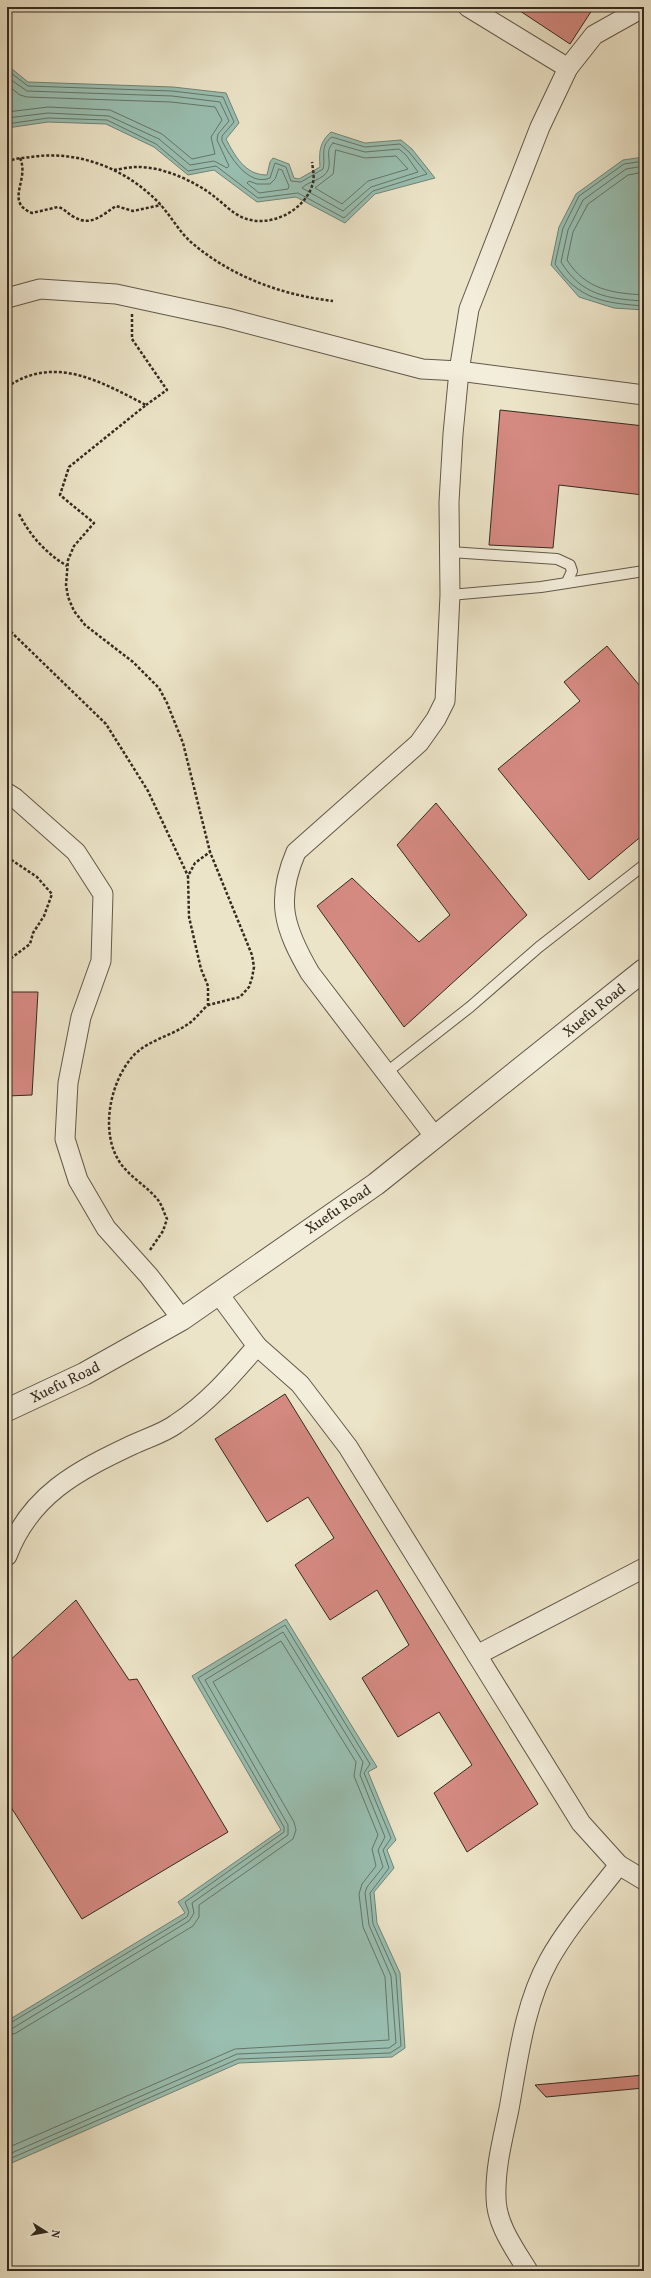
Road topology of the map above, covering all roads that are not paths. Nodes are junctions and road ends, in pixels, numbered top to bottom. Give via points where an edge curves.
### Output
1 (468, 7) edge
2 (644, 7) edge
3 (568, 68) junction
4 (7, 298) edge
5 (459, 371) junction
6 (644, 396) edge
7 (450, 552) junction
8 (570, 565) junction
9 (644, 571) edge
10 (600, 577) junction
11 (567, 582) junction
12 (450, 595) junction
13 (7, 793) edge
14 (644, 865) edge
15 (644, 970) edge
16 (387, 1072) junction
17 (434, 1137) junction
18 (218, 1293) junction
19 (182, 1319) junction
20 (256, 1346) junction
21 (7, 1410) edge
22 (7, 1556) edge
23 (644, 1568) edge
24 (477, 1655) junction
25 (619, 1865) junction
26 (644, 1880) edge
27 (528, 2271) edge

1 - 3 street
2 - 3 street via 594,35
3 - 5 street via 540,127 469,309
4 - 5 street via 40,290 116,294 227,318 422,369
5 - 6 street
5 - 7 street via 449,502
7 - 8 lane via 557,559
7 - 12 street
8 - 10 lane via 585,574
8 - 11 lane via 572,571
9 - 10 lane
10 - 11 lane
11 - 12 lane via 541,587
12 - 16 street via 445,701 436,719 419,743 296,852 288,871 283,894 286,918 297,950 310,973
13 - 19 street via 76,852 103,894 101,961 81,1016 68,1083 65,1140 78,1180 106,1228
14 - 16 lane via 539,947 470,1007
15 - 17 street, Xuefu Road
16 - 17 street
17 - 18 street, Xuefu Road via 376,1184
18 - 19 street, Xuefu Road
18 - 20 street
19 - 21 street, Xuefu Road via 84,1374
20 - 22 street via 213,1396 175,1425 63,1481 36,1506 12,1543
20 - 24 street via 300,1384 348,1447
23 - 24 street
24 - 25 street via 581,1823
25 - 26 street
25 - 27 street via 570,1927 548,1961 523,2034 499,2162 496,2197 500,2220 511,2245

